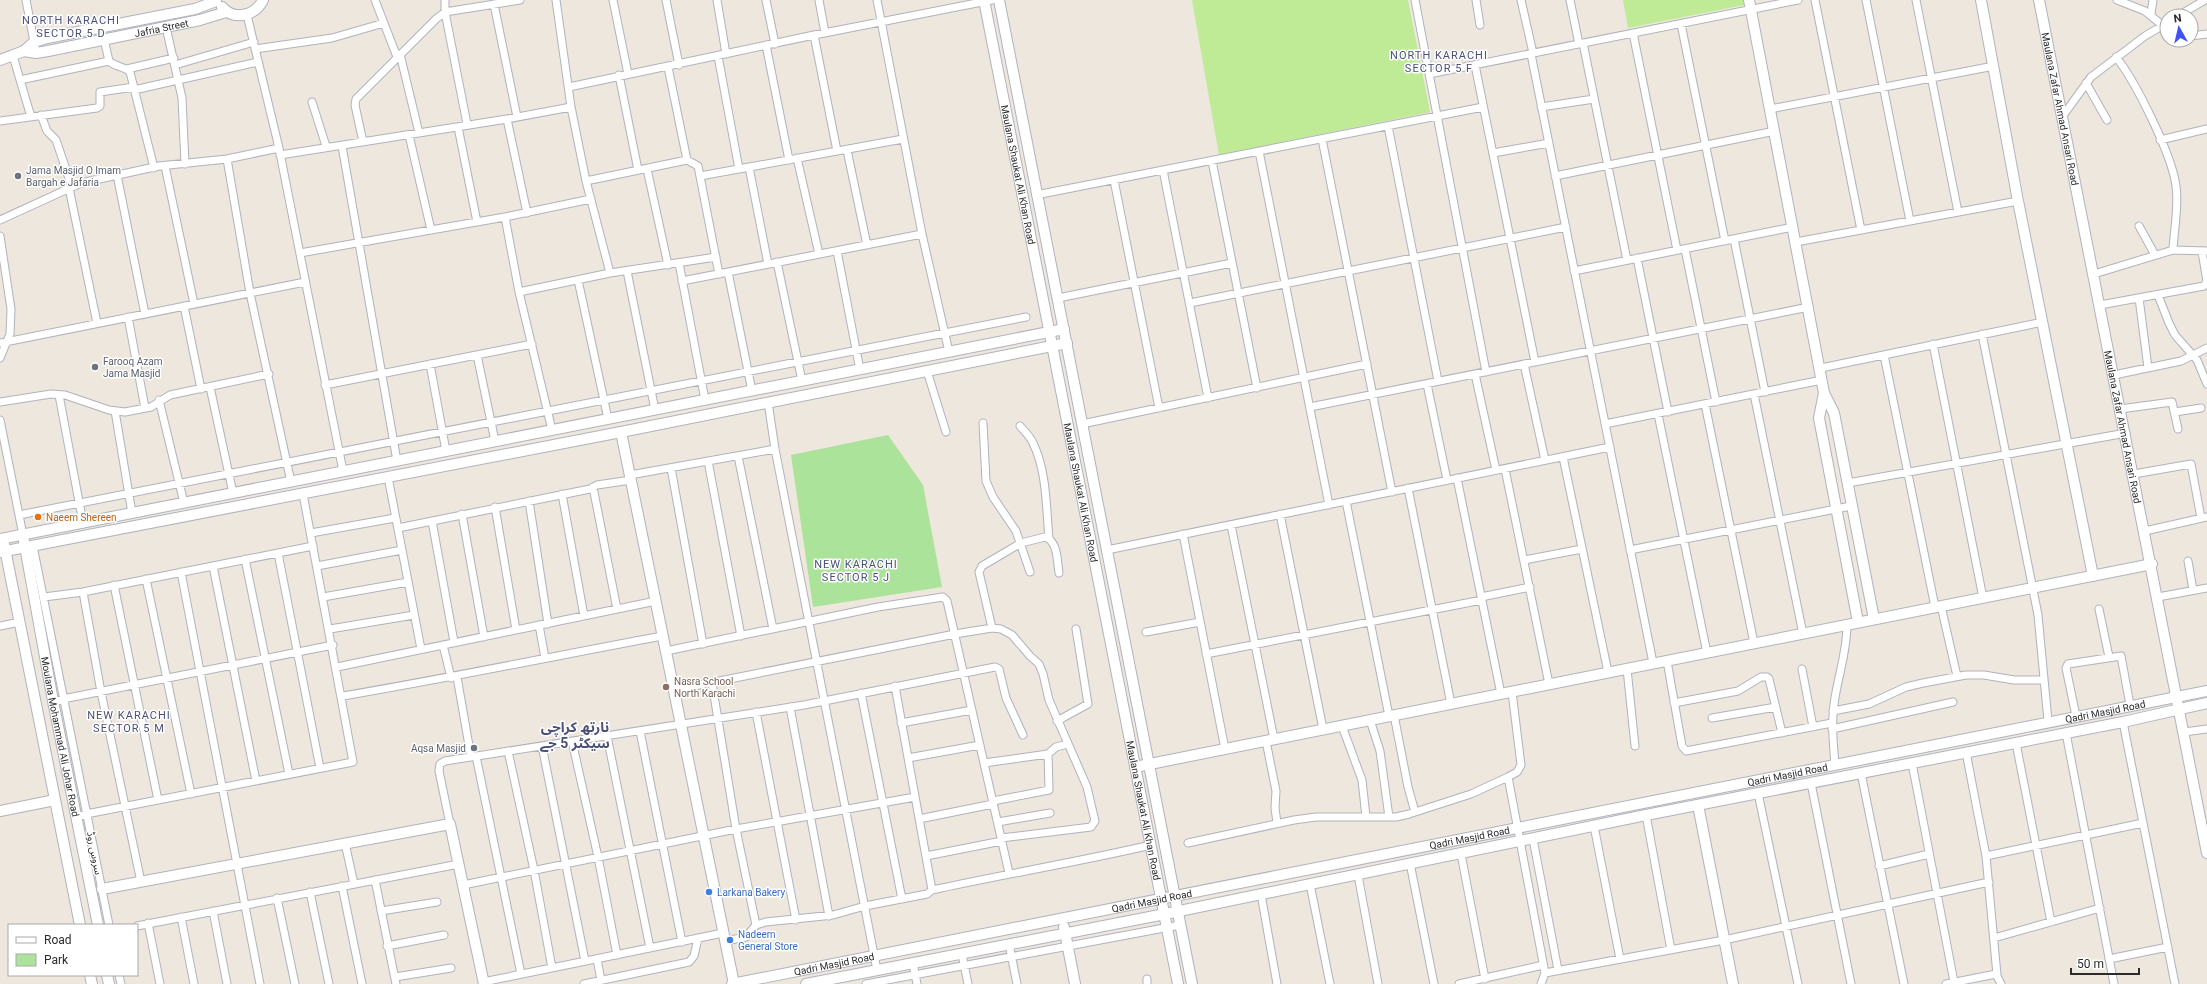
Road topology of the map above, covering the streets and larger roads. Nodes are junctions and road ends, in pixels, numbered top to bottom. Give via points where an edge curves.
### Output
1 (26, 0) edge
2 (216, 0) edge
3 (263, 0) edge
4 (444, 0) edge
5 (520, 0) edge
6 (556, 0) edge
7 (613, 0) edge
8 (666, 0) edge
9 (717, 0) edge
10 (766, 0) edge
11 (819, 0) edge
12 (877, 0) edge
13 (987, 0) edge
14 (999, 0) edge
15 (1415, 0) edge
16 (1476, 0) edge
17 (1522, 0) edge
18 (1570, 0) edge
19 (1798, 0) edge
20 (1815, 0) edge
21 (1866, 0) edge
22 (1916, 0) edge
23 (1981, 0) edge
24 (2039, 0) edge
25 (2117, 0) edge
26 (2153, 0) edge
27 (2205, 0) edge
28 (377, 1) edge
29 (494, 4) junction
30 (1750, 5) edge
31 (2192, 8) edge
32 (226, 12) junction
33 (445, 12) junction
34 (2151, 14) junction
35 (247, 15) junction
36 (2159, 20) edge
37 (127, 22) junction
38 (881, 22) junction
39 (384, 23) junction
40 (1681, 24) junction
41 (1480, 25) dead end
42 (166, 27) junction
43 (2159, 27) edge
44 (825, 33) junction
45 (1633, 33) junction
46 (129, 34) junction
47 (814, 35) junction
48 (104, 39) junction
49 (34, 42) junction
50 (775, 44) junction
51 (1581, 44) junction
52 (766, 45) junction
53 (254, 46) junction
54 (24, 51) junction
55 (36, 53) junction
56 (1532, 53) junction
57 (726, 54) junction
58 (13, 56) junction
59 (399, 56) junction
60 (718, 56) junction
61 (2116, 56) junction
62 (0, 60) edge
63 (109, 61) junction
64 (175, 61) junction
65 (258, 62) junction
66 (679, 65) junction
67 (1475, 65) junction
68 (1994, 66) junction
69 (668, 67) junction
70 (127, 69) junction
71 (628, 74) junction
72 (1429, 74) junction
73 (619, 75) junction
74 (1931, 78) junction
75 (20, 80) junction
76 (180, 81) junction
77 (2086, 83) junction
78 (569, 87) junction
79 (1884, 87) junction
80 (134, 89) junction
81 (1834, 97) junction
82 (1594, 99) junction
83 (312, 102) dead end
84 (571, 107) junction
85 (1484, 107) junction
86 (1541, 107) junction
87 (1770, 109) junction
88 (41, 115) junction
89 (31, 116) junction
90 (1437, 116) junction
91 (517, 117) junction
92 (2062, 117) junction
93 (507, 119) junction
94 (2107, 120) dead end
95 (0, 121) edge
96 (467, 124) junction
97 (1388, 126) junction
98 (458, 127) junction
99 (2207, 129) edge
100 (1775, 131) junction
101 (419, 133) junction
102 (409, 135) junction
103 (903, 139) junction
104 (1322, 139) junction
105 (2160, 140) junction
106 (363, 142) junction
107 (1548, 143) junction
108 (1706, 145) junction
109 (326, 146) junction
110 (342, 146) junction
111 (847, 150) junction
112 (280, 151) junction
113 (837, 151) junction
114 (1260, 151) junction
115 (1493, 153) junction
116 (1657, 155) junction
117 (797, 158) junction
118 (227, 159) junction
119 (688, 160) junction
120 (789, 160) junction
121 (1212, 161) junction
122 (185, 164) junction
123 (1608, 165) junction
124 (166, 166) junction
125 (749, 167) junction
126 (154, 168) junction
127 (647, 168) junction
128 (739, 169) junction
129 (638, 170) junction
130 (1164, 170) junction
131 (117, 175) junction
132 (700, 176) junction
133 (1555, 176) junction
134 (1114, 180) junction
135 (586, 181) junction
136 (70, 188) junction
137 (1036, 195) junction
138 (591, 199) junction
139 (2018, 201) junction
140 (1958, 212) junction
141 (527, 213) junction
142 (505, 217) junction
143 (0, 220) edge
144 (1910, 221) junction
145 (477, 222) junction
146 (2139, 226) dead end
147 (1566, 227) junction
148 (1793, 227) junction
149 (431, 230) junction
150 (1861, 230) junction
151 (922, 234) junction
152 (0, 236) edge
153 (1510, 238) junction
154 (1734, 239) junction
155 (1725, 241) junction
156 (1796, 242) junction
157 (358, 243) junction
158 (867, 245) junction
159 (1462, 248) junction
160 (1686, 249) junction
161 (1677, 250) junction
162 (2173, 250) junction
163 (837, 251) junction
164 (2204, 251) edge
165 (300, 253) junction
166 (819, 254) junction
167 (2155, 255) junction
168 (716, 257) junction
169 (1414, 258) junction
170 (1637, 258) junction
171 (1627, 260) junction
172 (777, 262) junction
173 (679, 263) junction
174 (1232, 263) junction
175 (768, 264) junction
176 (668, 265) junction
177 (2, 266) edge
178 (627, 271) junction
179 (1348, 271) junction
180 (1574, 271) junction
181 (728, 272) junction
182 (1184, 272) junction
183 (610, 273) junction
184 (719, 274) junction
185 (2094, 274) junction
186 (578, 280) junction
187 (682, 281) junction
188 (305, 282) junction
189 (1134, 283) junction
190 (1286, 284) junction
191 (2206, 285) edge
192 (519, 292) junction
193 (250, 293) junction
194 (1238, 293) junction
195 (2158, 295) junction
196 (1058, 298) junction
197 (2139, 298) junction
198 (1190, 303) junction
199 (194, 304) junction
200 (2100, 305) junction
201 (184, 306) junction
202 (1809, 307) junction
203 (144, 314) junction
204 (128, 317) junction
205 (1026, 317) dead end
206 (1750, 319) junction
207 (2043, 322) junction
208 (98, 323) junction
209 (1064, 329) junction
210 (1701, 329) junction
211 (1049, 332) junction
212 (945, 333) junction
213 (1982, 334) junction
214 (1653, 338) junction
215 (4, 342) edge
216 (1067, 343) junction
217 (532, 344) junction
218 (1933, 344) junction
219 (1052, 346) junction
220 (2207, 348) edge
221 (856, 351) junction
222 (1590, 351) junction
223 (949, 352) junction
224 (1884, 354) junction
225 (478, 355) junction
226 (2193, 355) junction
227 (0, 358) edge
228 (798, 362) junction
229 (1536, 362) junction
230 (430, 364) junction
231 (1367, 364) junction
232 (1524, 364) junction
233 (1821, 368) junction
234 (2148, 368) junction
235 (860, 370) junction
236 (927, 371) junction
237 (748, 372) junction
238 (1486, 372) junction
239 (269, 374) junction
240 (380, 374) junction
241 (1475, 374) junction
242 (2114, 375) junction
243 (1304, 378) junction
244 (1822, 380) junction
245 (701, 381) junction
246 (802, 381) junction
247 (1438, 381) junction
248 (2206, 381) edge
249 (1427, 384) junction
250 (325, 385) junction
251 (210, 387) junction
252 (1257, 388) junction
253 (201, 389) junction
254 (652, 391) junction
255 (752, 391) junction
256 (1765, 392) junction
257 (1824, 393) junction
258 (1373, 394) junction
259 (1754, 394) junction
260 (59, 395) junction
261 (1208, 398) junction
262 (159, 400) junction
263 (604, 400) junction
264 (705, 400) junction
265 (0, 402) edge
266 (768, 402) junction
267 (1716, 402) junction
268 (1705, 404) junction
269 (1310, 407) junction
270 (145, 408) junction
271 (1159, 408) junction
272 (2201, 408) dead end
273 (2120, 409) junction
274 (655, 410) junction
275 (114, 411) junction
276 (547, 411) junction
277 (1668, 412) junction
278 (2175, 412) junction
279 (1658, 414) junction
280 (608, 419) junction
281 (0, 420) edge
282 (491, 423) junction
283 (983, 424) dead end
284 (1082, 424) junction
285 (1605, 424) junction
286 (1020, 426) dead end
287 (2178, 429) dead end
288 (552, 430) junction
289 (443, 432) junction
290 (621, 432) junction
291 (946, 432) dead end
292 (2126, 433) junction
293 (393, 442) junction
294 (495, 442) junction
295 (2067, 444) junction
296 (1610, 447) junction
297 (775, 449) junction
298 (446, 451) junction
299 (339, 452) junction
300 (2005, 455) junction
301 (738, 456) junction
302 (1564, 456) junction
303 (1545, 460) junction
304 (397, 461) junction
305 (708, 461) junction
306 (287, 462) junction
307 (1957, 464) junction
308 (671, 468) junction
309 (1505, 468) junction
310 (1496, 470) junction
311 (343, 472) junction
312 (1908, 473) junction
313 (229, 474) junction
314 (2134, 474) junction
315 (388, 477) junction
316 (630, 478) junction
317 (1457, 478) junction
318 (1447, 480) junction
319 (291, 482) junction
320 (1848, 483) junction
321 (179, 484) junction
322 (593, 487) junction
323 (1408, 488) junction
324 (1392, 492) junction
325 (233, 493) junction
326 (129, 494) junction
327 (303, 494) junction
328 (562, 494) junction
329 (529, 501) junction
330 (1346, 501) junction
331 (184, 503) junction
332 (79, 504) junction
333 (1329, 504) junction
334 (1851, 506) junction
335 (495, 507) junction
336 (1836, 509) junction
337 (132, 513) junction
338 (462, 514) junction
339 (1280, 514) junction
340 (19, 515) junction
341 (395, 518) junction
342 (2204, 518) edge
343 (1780, 520) junction
344 (432, 521) junction
345 (82, 523) junction
346 (1231, 524) junction
347 (398, 528) junction
348 (1731, 530) junction
349 (2145, 530) junction
350 (311, 533) junction
351 (1183, 534) junction
352 (23, 535) junction
353 (1049, 538) junction
354 (1, 539) edge
355 (1684, 540) junction
356 (1021, 543) junction
357 (313, 546) junction
358 (30, 547) junction
359 (1582, 549) junction
360 (402, 550) junction
361 (1107, 550) junction
362 (1630, 550) junction
363 (3, 552) edge
364 (278, 553) junction
365 (245, 559) junction
366 (1524, 560) junction
367 (2188, 561) dead end
368 (2152, 564) junction
369 (213, 566) junction
370 (317, 566) junction
371 (181, 572) junction
372 (1030, 572) dead end
373 (1059, 573) dead end
374 (2093, 576) junction
375 (146, 579) junction
376 (408, 582) junction
377 (114, 585) junction
378 (1530, 587) junction
379 (2033, 587) junction
380 (2207, 588) edge
381 (2193, 590) junction
382 (83, 592) junction
383 (44, 597) junction
384 (323, 597) junction
385 (2158, 597) junction
386 (1482, 598) junction
387 (1983, 598) junction
388 (656, 601) junction
389 (1938, 607) junction
390 (617, 609) junction
391 (1432, 609) junction
392 (2099, 609) dead end
393 (414, 615) junction
394 (584, 616) junction
395 (1874, 619) junction
396 (810, 621) junction
397 (20, 622) junction
398 (1200, 622) junction
399 (1370, 622) junction
400 (1858, 622) junction
401 (548, 624) junction
402 (1847, 624) junction
403 (539, 625) junction
404 (0, 626) edge
405 (992, 628) junction
406 (773, 629) junction
407 (330, 630) junction
408 (516, 630) junction
409 (1076, 630) dead end
410 (1146, 632) dead end
411 (955, 634) junction
412 (1803, 634) junction
413 (1304, 635) junction
414 (662, 636) junction
415 (741, 636) junction
416 (484, 637) junction
417 (454, 642) junction
418 (1754, 643) junction
419 (702, 644) junction
420 (1255, 644) junction
421 (333, 645) junction
422 (443, 645) junction
423 (421, 650) junction
424 (666, 651) junction
425 (298, 652) junction
426 (1707, 653) junction
427 (1206, 654) junction
428 (2109, 657) junction
429 (545, 658) junction
430 (265, 659) junction
431 (1667, 660) junction
432 (817, 662) junction
433 (1653, 663) junction
434 (232, 665) junction
435 (337, 667) junction
436 (1626, 669) junction
437 (1802, 670) dead end
438 (200, 672) junction
439 (964, 672) junction
440 (1608, 672) junction
441 (1957, 676) junction
442 (454, 677) junction
443 (168, 678) junction
444 (2043, 680) junction
445 (712, 683) junction
446 (1549, 684) junction
447 (134, 685) junction
448 (895, 686) junction
449 (674, 690) junction
450 (2207, 691) edge
451 (101, 692) junction
452 (1512, 692) junction
453 (861, 693) junction
454 (1501, 694) junction
455 (343, 696) junction
456 (2177, 696) junction
457 (64, 699) junction
458 (824, 700) junction
459 (53, 701) junction
460 (1953, 702) dead end
461 (1674, 703) junction
462 (2207, 703) edge
463 (1451, 704) junction
464 (2130, 705) junction
465 (790, 707) junction
466 (1776, 707) junction
467 (2180, 708) junction
468 (972, 710) junction
469 (1833, 711) junction
470 (756, 712) junction
471 (1392, 715) junction
472 (2076, 716) junction
473 (717, 718) junction
474 (1712, 718) dead end
475 (1057, 720) junction
476 (1370, 720) junction
477 (2048, 721) junction
478 (2123, 722) junction
479 (901, 723) junction
480 (681, 724) junction
481 (1342, 726) junction
482 (1832, 726) junction
483 (1814, 727) junction
484 (1323, 729) junction
485 (2207, 729) edge
486 (640, 731) junction
487 (2184, 732) junction
488 (1782, 733) junction
489 (2066, 733) junction
490 (1024, 735) dead end
491 (607, 736) junction
492 (1270, 740) junction
493 (572, 741) junction
494 (2016, 743) junction
495 (1067, 744) junction
496 (980, 745) junction
497 (542, 746) junction
498 (1635, 746) dead end
499 (1225, 749) junction
500 (508, 751) junction
501 (1966, 752) junction
502 (1048, 754) junction
503 (473, 756) junction
504 (908, 758) junction
505 (984, 763) junction
506 (1912, 763) junction
507 (1149, 764) junction
508 (1835, 764) junction
509 (1135, 767) junction
510 (320, 768) junction
511 (1861, 773) junction
512 (289, 774) junction
513 (1508, 777) junction
514 (256, 781) junction
515 (1812, 782) junction
516 (222, 788) junction
517 (1758, 793) junction
518 (191, 794) junction
519 (915, 797) junction
520 (55, 800) junction
521 (158, 800) junction
522 (882, 802) junction
523 (993, 803) junction
524 (1698, 805) junction
525 (125, 806) junction
526 (845, 808) junction
527 (0, 811) edge
528 (1415, 812) junction
529 (1050, 813) dead end
530 (87, 814) junction
531 (810, 815) junction
532 (1646, 815) junction
533 (76, 816) junction
534 (1366, 817) junction
535 (1389, 817) junction
536 (919, 819) junction
537 (777, 821) junction
538 (998, 822) junction
539 (1277, 823) junction
540 (450, 824) junction
541 (2143, 824) junction
542 (1517, 826) junction
543 (1594, 826) junction
544 (736, 829) junction
545 (703, 835) junction
546 (2086, 835) junction
547 (1532, 839) junction
548 (1002, 840) junction
549 (1520, 841) junction
550 (345, 843) junction
551 (663, 844) junction
552 (1188, 844) dead end
553 (1151, 845) junction
554 (2036, 846) junction
555 (630, 850) junction
556 (2207, 853) edge
557 (1461, 854) junction
558 (1930, 854) junction
559 (926, 856) junction
560 (1986, 856) junction
561 (598, 857) junction
562 (1410, 863) junction
563 (236, 864) junction
564 (459, 864) junction
565 (566, 864) junction
566 (1879, 866) junction
567 (534, 870) junction
568 (1009, 873) junction
569 (1358, 875) junction
570 (500, 877) junction
571 (375, 880) junction
572 (141, 882) junction
573 (1989, 882) junction
574 (354, 884) junction
575 (1310, 884) junction
576 (463, 885) junction
577 (342, 886) junction
578 (102, 889) junction
579 (932, 890) junction
580 (91, 891) junction
581 (310, 892) junction
582 (1937, 893) junction
583 (1261, 894) junction
584 (1175, 897) junction
585 (277, 898) junction
586 (902, 899) junction
587 (1163, 899) junction
588 (437, 902) dead end
589 (1887, 903) junction
590 (244, 905) junction
591 (865, 906) junction
592 (2100, 908) junction
593 (213, 911) junction
594 (381, 911) junction
595 (1178, 911) junction
596 (1165, 914) junction
597 (1838, 914) junction
598 (829, 916) junction
599 (181, 917) junction
600 (1062, 919) junction
601 (796, 920) junction
602 (2051, 922) junction
603 (148, 923) junction
604 (80, 924) edge
605 (98, 924) edge
606 (109, 924) edge
607 (1180, 925) junction
608 (138, 926) edge
609 (756, 926) junction
610 (1786, 926) junction
611 (1167, 927) junction
612 (1065, 933) junction
613 (444, 935) dead end
614 (724, 937) junction
615 (698, 938) junction
616 (1994, 938) junction
617 (1724, 940) junction
618 (682, 942) junction
619 (1009, 944) junction
620 (1068, 945) junction
621 (387, 946) junction
622 (2168, 947) junction
623 (650, 948) junction
624 (1671, 950) junction
625 (962, 954) junction
626 (618, 955) junction
627 (874, 956) junction
628 (1012, 957) junction
629 (597, 959) junction
630 (1620, 959) junction
631 (2109, 959) junction
632 (585, 961) junction
633 (913, 963) junction
634 (965, 966) junction
635 (451, 968) dead end
636 (552, 968) junction
637 (1544, 969) junction
638 (877, 970) junction
639 (1558, 970) junction
640 (862, 972) junction
641 (521, 974) junction
642 (915, 975) junction
643 (1996, 975) junction
644 (1485, 979) junction
645 (601, 980) junction
646 (1981, 980) edge
647 (395, 981) edge
648 (1954, 982) junction
649 (484, 983) edge
650 (160, 984) edge
651 (194, 984) edge
652 (227, 984) edge
653 (260, 984) edge
654 (295, 984) edge
655 (329, 984) edge
656 (362, 984) edge
657 (584, 984) edge
658 (733, 984) edge
659 (807, 984) edge
660 (865, 984) edge
661 (916, 984) edge
662 (968, 984) edge
663 (1017, 984) edge
664 (1075, 984) edge
665 (1178, 984) edge
666 (1192, 984) edge
667 (1277, 984) edge
668 (1330, 984) edge
669 (1378, 984) edge
670 (1434, 984) edge
671 (1459, 984) edge
672 (1541, 984) edge
673 (1733, 984) edge
674 (1798, 984) edge
675 (1852, 984) edge
676 (1904, 984) edge
677 (1946, 984) edge
678 (2000, 984) edge
679 (2114, 984) edge
680 (2175, 984) edge

1 - 49 street
2 - 32 street
2 - 37 street, Jafria Street via 195,9
3 - 35 street via 260,7
4 - 33 street
5 - 29 street
6 - 78 street
7 - 71 street
8 - 66 street
9 - 57 street
10 - 50 street
11 - 44 street
12 - 38 street
13 - 38 street
13 - 211 street, Maulana Shaukat Ali Khan Road
14 - 137 street, Maulana Shaukat Ali Khan Road
15 - 72 street
16 - 41 street
17 - 56 street
18 - 51 street
19 - 30 street
20 - 81 street
21 - 79 street
22 - 74 street
23 - 68 street
24 - 92 street, Maulana Zafar Ahmad Ansari Road
25 - 34 street
26 - 34 street
27 - 31 street
28 - 39 street
29 - 33 street
29 - 91 street
30 - 40 street
30 - 87 street
32 - 35 street
32 - 42 street, Jafria Street
33 - 59 street
33 - 96 street
34 - 36 street
35 - 53 street
37 - 46 street
37 - 49 street, Jafria Street
38 - 44 street
38 - 103 street
39 - 53 street via 332,38
39 - 59 street
40 - 45 street
40 - 108 street
42 - 46 street, Jafria Street
42 - 64 street
43 - 61 street
44 - 47 street
45 - 51 street
45 - 116 street
46 - 48 street, Jafria Street
47 - 50 street
47 - 113 street
48 - 55 street, Jafria Street
48 - 63 street
49 - 54 street, Jafria Street
49 - 55 street
50 - 52 street
51 - 56 street
51 - 82 street
52 - 57 street
52 - 120 street
53 - 64 street
53 - 65 street
54 - 55 street, Jafria Street
54 - 58 street, Jafria Street
56 - 67 street
56 - 86 street
57 - 60 street
58 - 62 street, Jafria Street
58 - 75 street
59 - 101 street
59 - 106 street via 356,99
60 - 66 street
60 - 128 street
61 - 77 street
61 - 105 street via 2132,80
63 - 70 street
63 - 75 street
64 - 70 street
64 - 76 street
65 - 76 street
65 - 112 street
66 - 69 street
67 - 72 street
67 - 85 street
68 - 74 street
68 - 139 street
69 - 71 street
69 - 119 street
70 - 80 street
71 - 73 street
72 - 90 street
73 - 78 street
73 - 129 street
74 - 79 street
74 - 140 street
75 - 89 street
76 - 80 street
76 - 122 street
77 - 92 street
77 - 94 street
78 - 84 street
79 - 81 street
79 - 144 street
80 - 88 street via 100,92 98,108
80 - 126 street
81 - 87 street
81 - 150 street
82 - 86 street
82 - 123 street
83 - 109 street
84 - 91 street
84 - 135 street
85 - 90 street
85 - 115 street
86 - 107 street
87 - 100 street
88 - 89 street
88 - 136 street via 47,131 56,140
89 - 95 street
90 - 97 street
90 - 159 street
91 - 93 street
92 - 185 street, Maulana Zafar Ahmad Ansari Road
93 - 96 street
93 - 141 street
96 - 98 street
97 - 104 street
97 - 169 street
98 - 101 street
98 - 145 street
99 - 105 street
100 - 108 street
100 - 148 street
101 - 102 street
102 - 106 street
102 - 149 street
103 - 111 street
103 - 151 street
104 - 114 street
104 - 179 street
105 - 162 street via 2172,166 2176,188
106 - 110 street
107 - 115 street
107 - 133 street
108 - 116 street
108 - 155 street
109 - 110 street
109 - 112 street
110 - 157 street
111 - 113 street
111 - 158 street
112 - 118 street
112 - 165 street
113 - 117 street
114 - 121 street
114 - 190 street
115 - 153 street
116 - 123 street
116 - 161 street
117 - 120 street
117 - 166 street
118 - 122 street
118 - 193 street
119 - 127 street
119 - 132 street via 698,166
120 - 125 street
121 - 130 street
121 - 174 street
122 - 124 street
123 - 133 street
123 - 171 street
124 - 126 street
124 - 199 street
125 - 128 street
125 - 175 street
126 - 131 street
127 - 129 street
127 - 176 street
128 - 132 street
129 - 135 street
130 - 134 street
130 - 182 street
131 - 136 street
131 - 203 street
132 - 168 street
133 - 147 street
134 - 137 street
134 - 189 street
135 - 138 street
136 - 143 street
136 - 208 street
137 - 196 street, Maulana Shaukat Ali Khan Road
138 - 141 street
138 - 183 street
139 - 140 street
139 - 207 street
140 - 144 street
141 - 142 street
142 - 145 street
142 - 192 street
144 - 150 street
145 - 149 street
146 - 167 street
147 - 153 street
147 - 180 street
148 - 154 street
148 - 156 street
149 - 157 street
150 - 156 street
151 - 158 street
151 - 212 street
152 - 177 street
153 - 159 street
153 - 229 street
154 - 155 street
154 - 206 street
155 - 160 street
156 - 202 street
157 - 165 street
157 - 240 street
158 - 163 street
159 - 169 street
159 - 238 street
160 - 161 street
160 - 210 street
161 - 170 street
162 - 164 street
162 - 167 street
163 - 166 street
163 - 221 street
164 - 191 street
165 - 188 street
166 - 172 street
167 - 185 street
168 - 173 street
168 - 184 street
169 - 179 street
169 - 247 street
170 - 171 street
170 - 214 street
171 - 180 street
172 - 175 street
172 - 228 street
173 - 176 street
173 - 187 street
174 - 182 street
174 - 194 street
175 - 181 street
176 - 178 street
177 - 215 street via 11,309 10,329
178 - 183 street
178 - 254 street
179 - 190 street
179 - 231 street
180 - 222 street
181 - 184 street
181 - 237 street
182 - 189 street
182 - 198 street
183 - 186 street
184 - 187 street
185 - 200 street, Maulana Zafar Ahmad Ansari Road
186 - 192 street
186 - 263 street
187 - 245 street
188 - 193 street
188 - 250 street
189 - 196 street
189 - 271 street
190 - 194 street
190 - 243 street
191 - 195 street
192 - 217 street
193 - 199 street
193 - 239 street
194 - 198 street
194 - 252 street
195 - 197 street
195 - 226 street via 2169,323
196 - 209 street, Maulana Shaukat Ali Khan Road
197 - 200 street
197 - 234 street
198 - 261 street
199 - 201 street
200 - 242 street, Maulana Zafar Ahmad Ansari Road
201 - 203 street
201 - 253 street
202 - 206 street
202 - 233 street
203 - 204 street
204 - 208 street
204 - 270 street
205 - 212 street
206 - 210 street
206 - 256 street
207 - 213 street
207 - 295 street
208 - 215 street
209 - 211 street
209 - 216 street, Maulana Shaukat Ali Khan Road
210 - 214 street
210 - 267 street
211 - 219 street, Maulana Shaukat Ali Khan Road
211 - 223 street
212 - 221 street
212 - 223 street
213 - 218 street
213 - 300 street
214 - 222 street
214 - 277 street
215 - 227 street
216 - 219 street
216 - 284 street, Maulana Shaukat Ali Khan Road
217 - 225 street
217 - 276 street
218 - 224 street
218 - 307 street
219 - 236 street
219 - 509 street, Maulana Shaukat Ali Khan Road
220 - 226 street
221 - 228 street
221 - 235 street
222 - 229 street
222 - 285 street
223 - 235 street
224 - 233 street
224 - 312 street
225 - 230 street
225 - 282 street
226 - 234 street via 2187,360
226 - 248 street
228 - 237 street
228 - 246 street
229 - 232 street
230 - 240 street
230 - 289 street
231 - 243 street
231 - 258 street
232 - 238 street
232 - 303 street
233 - 244 street
234 - 242 street
235 - 246 street
236 - 266 street
236 - 291 street
237 - 245 street
237 - 255 street
238 - 241 street
239 - 251 street
239 - 306 street
240 - 250 street
240 - 293 street
241 - 247 street
241 - 310 street
242 - 273 street, Maulana Zafar Ahmad Ansari Road
243 - 252 street
243 - 269 street
244 - 256 street
244 - 257 street
245 - 254 street
245 - 264 street
246 - 255 street
247 - 249 street
249 - 258 street
249 - 318 street
250 - 299 street
251 - 253 street
251 - 313 street
252 - 261 street
253 - 262 street via 170,395
254 - 263 street
254 - 274 street
255 - 264 street
256 - 259 street
257 - 320 street via 1834,413
257 - 336 street via 1819,418
258 - 269 street
258 - 324 street
259 - 267 street
259 - 343 street
260 - 265 street
260 - 275 street
260 - 332 street
261 - 271 street
262 - 270 street via 151,407
262 - 321 street
263 - 276 street
263 - 280 street
264 - 274 street
266 - 290 street
266 - 297 street
267 - 268 street
268 - 277 street
268 - 348 street
269 - 333 street
270 - 275 street via 125,412
271 - 284 street
272 - 278 street
273 - 278 street via 2169,401 2172,402
273 - 292 street, Maulana Zafar Ahmad Ansari Road
274 - 280 street
275 - 326 street
276 - 282 street
276 - 288 street
277 - 279 street
278 - 287 street
279 - 285 street
279 - 355 street
280 - 288 street
281 - 340 street
282 - 289 street
282 - 294 street
283 - 356 street via 986,481
284 - 361 street, Maulana Shaukat Ali Khan Road
285 - 296 street
286 - 353 street via 1033,441 1043,474
288 - 294 street
289 - 293 street
289 - 298 street
290 - 315 street
290 - 316 street
292 - 295 street
292 - 314 street, Maulana Zafar Ahmad Ansari Road
293 - 299 street
293 - 304 street
294 - 298 street
295 - 300 street
295 - 374 street
296 - 302 street
296 - 362 street
297 - 301 street
297 - 396 street
298 - 304 street
299 - 306 street
299 - 311 street
300 - 307 street
300 - 379 street
301 - 305 street
301 - 406 street
302 - 303 street
302 - 359 street
303 - 309 street
304 - 311 street
305 - 308 street
305 - 415 street
306 - 313 street
306 - 319 street
307 - 312 street
307 - 387 street
308 - 316 street
308 - 419 street
309 - 310 street
309 - 366 street
310 - 317 street
311 - 319 street
312 - 320 street
312 - 389 street
313 - 321 street
313 - 325 street
314 - 342 street via 2191,464
314 - 349 street, Maulana Zafar Ahmad Ansari Road
315 - 327 street
315 - 341 street
316 - 322 street
316 - 388 street
317 - 318 street
317 - 386 street
318 - 323 street
319 - 325 street
320 - 334 street
321 - 326 street
321 - 331 street
322 - 328 street
322 - 390 street
323 - 324 street
323 - 391 street
324 - 330 street
325 - 331 street
326 - 332 street
326 - 337 street
327 - 350 street
327 - 358 street
328 - 329 street
328 - 394 street
329 - 335 street
329 - 401 street
330 - 333 street
330 - 399 street
331 - 337 street
332 - 340 street
332 - 345 street
333 - 339 street
334 - 336 street
334 - 395 street
335 - 338 street
335 - 408 street
336 - 343 street
336 - 400 street
337 - 345 street
338 - 344 street
338 - 416 street
339 - 346 street
339 - 413 street
340 - 352 street
341 - 347 street
341 - 350 street
342 - 349 street
343 - 348 street
343 - 412 street
344 - 347 street
344 - 417 street
345 - 352 street
346 - 351 street
346 - 420 street
347 - 360 street
348 - 355 street
348 - 418 street
349 - 368 street, Maulana Zafar Ahmad Ansari Road
350 - 357 street
351 - 361 street
351 - 398 street
352 - 354 street
352 - 358 street, Moulana Mohammad Ali Johar Road
353 - 356 street
353 - 373 street via 1054,545
354 - 363 street, Moulana Mohammad Ali Johar Road
355 - 362 street
355 - 426 street
356 - 372 street
356 - 405 street via 979,569
357 - 364 street
357 - 370 street
358 - 363 street
358 - 383 street, سروس روڈ
358 - 459 street, Moulana Mohammad Ali Johar Road
359 - 366 street
359 - 440 street
360 - 370 street
360 - 376 street
361 - 507 street, Maulana Shaukat Ali Khan Road
362 - 433 street
363 - 397 street, Moulana Mohammad Ali Johar Road
364 - 365 street
364 - 425 street
365 - 369 street
365 - 430 street
366 - 378 street
367 - 381 street
368 - 374 street
368 - 385 street, Maulana Zafar Ahmad Ansari Road
369 - 371 street
369 - 434 street
370 - 384 street
371 - 375 street
371 - 438 street
374 - 379 street
375 - 377 street
375 - 443 street
376 - 384 street
376 - 393 street
377 - 382 street
377 - 447 street
378 - 386 street
378 - 446 street
379 - 387 street
379 - 444 street via 2040,630
380 - 381 street
381 - 385 street
382 - 383 street
382 - 451 street
383 - 457 street, سروس روڈ
384 - 407 street
385 - 456 street, Maulana Zafar Ahmad Ansari Road
386 - 391 street
386 - 454 street
387 - 389 street
388 - 390 street
388 - 414 street
389 - 395 street
389 - 441 street
390 - 394 street
391 - 399 street
391 - 463 street
392 - 428 street
393 - 407 street
393 - 423 street
394 - 401 street
395 - 400 street
396 - 406 street
396 - 411 street via 943,597 947,601
396 - 432 street
397 - 404 street
397 - 520 street, Moulana Mohammad Ali Johar Road
398 - 410 street
398 - 427 street
399 - 413 street
399 - 471 street
400 - 402 street
401 - 403 street
402 - 412 street
402 - 469 street via 1845,654
403 - 408 street
403 - 429 street
405 - 411 street
405 - 475 street via 1012,634 1038,664 1044,674 1049,700
406 - 415 street
407 - 421 street
408 - 416 street
409 - 475 street via 1088,704
411 - 432 street
411 - 439 street
412 - 418 street
413 - 420 street
413 - 484 street
414 - 424 street
414 - 429 street
415 - 419 street
416 - 417 street
417 - 422 street
418 - 426 street
419 - 424 street
420 - 427 street
420 - 492 street
421 - 425 street
421 - 435 street
422 - 423 street
422 - 442 street
423 - 435 street
424 - 449 street
425 - 430 street
425 - 510 street
426 - 431 street
427 - 499 street
428 - 464 street via 2122,658
428 - 472 street via 2066,665
429 - 442 street
430 - 434 street
430 - 512 street
431 - 433 street
431 - 461 street
432 - 445 street
432 - 458 street
433 - 436 street
434 - 438 street
434 - 514 street
435 - 455 street
436 - 440 street
436 - 498 street
437 - 483 street
438 - 443 street
438 - 516 street
439 - 448 street
439 - 468 street
439 - 490 street via 998,667 1006,698
440 - 446 street
441 - 444 street via 1984,675 2014,680
441 - 469 street via 1922,682 1869,704
442 - 455 street
442 - 503 street
443 - 447 street
443 - 518 street
444 - 477 street
445 - 449 street
445 - 473 street
446 - 452 street
447 - 451 street
447 - 521 street
448 - 453 street
448 - 479 street
449 - 480 street
450 - 456 street, Qadri Masjid Road
451 - 457 street
451 - 525 street
452 - 454 street
452 - 513 street via 1521,764 1517,772
453 - 458 street
453 - 522 street
454 - 463 street
455 - 510 street via 354,760
456 - 464 street, Qadri Masjid Road
456 - 467 street, Maulana Zafar Ahmad Ansari Road
457 - 459 street
457 - 530 street, سروس روڈ
458 - 465 street
458 - 526 street
459 - 533 street, Moulana Mohammad Ali Johar Road
460 - 482 street via 1899,715
461 - 466 street via 1738,692 1765,676 1769,679
461 - 488 street via 1682,746 1686,751
462 - 467 street, Qadri Masjid Road
463 - 471 street
464 - 472 street, Qadri Masjid Road
465 - 470 street
465 - 531 street
466 - 474 street
466 - 488 street
467 - 478 street, Qadri Masjid Road
467 - 487 street, Maulana Zafar Ahmad Ansari Road
468 - 479 street
468 - 496 street
469 - 482 street
470 - 473 street
470 - 537 street
471 - 476 street
471 - 528 street
472 - 477 street, Qadri Masjid Road
473 - 480 street
473 - 544 street
475 - 495 street
476 - 481 street
476 - 535 street via 1380,751
477 - 508 street, Qadri Masjid Road
478 - 489 street, Qadri Masjid Road
478 - 541 street
479 - 504 street
480 - 486 street
480 - 545 street
481 - 484 street
481 - 534 street via 1362,780
482 - 483 street
482 - 508 street
483 - 488 street
484 - 492 street
485 - 487 street
486 - 491 street
486 - 551 street
487 - 556 street, Maulana Zafar Ahmad Ansari Road
489 - 494 street, Qadri Masjid Road
489 - 546 street
491 - 493 street
491 - 555 street
492 - 499 street
492 - 539 street
493 - 497 street
493 - 561 street
494 - 501 street, Qadri Masjid Road
494 - 554 street
495 - 502 street via 1056,747
495 - 548 street via 1092,803 1092,827
496 - 504 street
496 - 505 street
497 - 500 street
497 - 565 street
499 - 507 street
500 - 503 street
500 - 567 street
501 - 506 street, Qadri Masjid Road
501 - 560 street
502 - 505 street
502 - 523 street via 1049,790
503 - 540 street via 440,764 439,771
503 - 570 street
504 - 519 street
505 - 523 street
506 - 511 street, Qadri Masjid Road
506 - 558 street
507 - 509 street
507 - 584 street, Maulana Shaukat Ali Khan Road
508 - 542 street, Qadri Masjid Road
509 - 553 street, Maulana Shaukat Ali Khan Road
510 - 512 street
511 - 515 street, Qadri Masjid Road
511 - 566 street
512 - 514 street
513 - 528 street via 1471,794
513 - 542 street
514 - 516 street
515 - 517 street, Qadri Masjid Road
515 - 597 street
516 - 518 street
516 - 563 street
517 - 524 street, Qadri Masjid Road
517 - 610 street
518 - 521 street
519 - 522 street
519 - 536 street
520 - 527 street
520 - 604 street, Moulana Mohammad Ali Johar Road
521 - 525 street
522 - 526 street
522 - 586 street
523 - 536 street
523 - 538 street
524 - 532 street, Qadri Masjid Road
524 - 617 street
525 - 530 street
525 - 572 street
526 - 531 street
526 - 591 street
528 - 535 street
529 - 538 street
530 - 533 street
530 - 578 street, سروس روڈ
531 - 537 street
531 - 598 street
532 - 543 street, Qadri Masjid Road
532 - 624 street
533 - 580 street, Moulana Mohammad Ali Johar Road
534 - 535 street
534 - 539 street via 1316,817
536 - 559 street
537 - 544 street
537 - 601 street
538 - 548 street
539 - 552 street
540 - 550 street
540 - 564 street
541 - 546 street
541 - 622 street
542 - 549 street
542 - 584 street, Qadri Masjid Road
543 - 547 street, Qadri Masjid Road
543 - 630 street
544 - 545 street
544 - 609 street
545 - 551 street
545 - 614 street
546 - 554 street
546 - 592 street
547 - 549 street, Qadri Masjid Road
547 - 639 street
548 - 559 street
548 - 568 street
549 - 557 street, Qadri Masjid Road
549 - 637 street
550 - 563 street
550 - 574 street
551 - 555 street
551 - 618 street
553 - 568 street via 1087,860
553 - 587 street, Maulana Shaukat Ali Khan Road
554 - 560 street
554 - 602 street
555 - 561 street
555 - 623 street
557 - 562 street, Qadri Masjid Road
557 - 644 street
558 - 566 street
558 - 582 street
559 - 579 street
560 - 573 street
561 - 565 street
561 - 626 street
562 - 569 street, Qadri Masjid Road
562 - 670 street
563 - 572 street
563 - 590 street
564 - 571 street
564 - 576 street
565 - 567 street
565 - 632 street
566 - 589 street
567 - 570 street
567 - 636 street
568 - 579 street
569 - 575 street, Qadri Masjid Road
569 - 669 street
570 - 576 street
570 - 641 street
571 - 574 street
571 - 594 street
572 - 578 street
573 - 582 street
573 - 616 street
574 - 577 street
575 - 583 street, Qadri Masjid Road
575 - 668 street
576 - 649 street
577 - 581 street
577 - 656 street
578 - 580 street
578 - 606 street, سروس روڈ
579 - 586 street via 927,894
580 - 605 street, Moulana Mohammad Ali Johar Road
581 - 585 street
581 - 655 street
582 - 589 street
582 - 648 street
583 - 595 street, Qadri Masjid Road
583 - 667 street
584 - 587 street, Qadri Masjid Road
584 - 595 street, Maulana Shaukat Ali Khan Road
585 - 590 street
585 - 654 street
586 - 591 street
587 - 596 street, Maulana Shaukat Ali Khan Road
587 - 600 street, Qadri Masjid Road
588 - 594 street
589 - 597 street
589 - 676 street
590 - 593 street
590 - 653 street
591 - 598 street
591 - 627 street
592 - 602 street
592 - 631 street
593 - 599 street
593 - 652 street
594 - 621 street
595 - 596 street, Qadri Masjid Road
595 - 607 street, Maulana Shaukat Ali Khan Road
596 - 611 street, Maulana Shaukat Ali Khan Road
596 - 612 street, Qadri Masjid Road
597 - 610 street
597 - 675 street
598 - 601 street
599 - 603 street
599 - 651 street
600 - 612 street
600 - 627 street, Qadri Masjid Road
601 - 609 street via 766,922
602 - 616 street
603 - 608 street
603 - 650 street
607 - 611 street
607 - 666 street, Maulana Shaukat Ali Khan Road
609 - 614 street via 746,937
610 - 617 street
610 - 674 street
611 - 620 street
611 - 665 street, Maulana Shaukat Ali Khan Road
612 - 619 street, Qadri Masjid Road
612 - 620 street
613 - 621 street
614 - 615 street
614 - 658 street
615 - 618 street
615 - 645 street via 694,956 689,962
616 - 643 street
617 - 624 street
617 - 673 street
618 - 623 street
619 - 625 street, Qadri Masjid Road
619 - 628 street
620 - 628 street
620 - 664 street
621 - 647 street
622 - 631 street
622 - 680 street
623 - 626 street
624 - 630 street
625 - 633 street, Qadri Masjid Road
625 - 634 street
626 - 629 street
627 - 638 street
627 - 658 street, Qadri Masjid Road
628 - 634 street
628 - 663 street
629 - 632 street
629 - 645 street
630 - 639 street
631 - 679 street
632 - 636 street
633 - 638 street, Qadri Masjid Road
633 - 642 street
634 - 642 street
634 - 662 street
635 - 647 street
636 - 641 street
637 - 639 street
637 - 644 street
637 - 672 street
638 - 640 street, Qadri Masjid Road
640 - 659 street, Qadri Masjid Road
640 - 660 street
641 - 649 street
642 - 660 street
642 - 661 street
643 - 646 street
643 - 678 street
644 - 671 street
645 - 657 street
646 - 648 street
648 - 677 street

